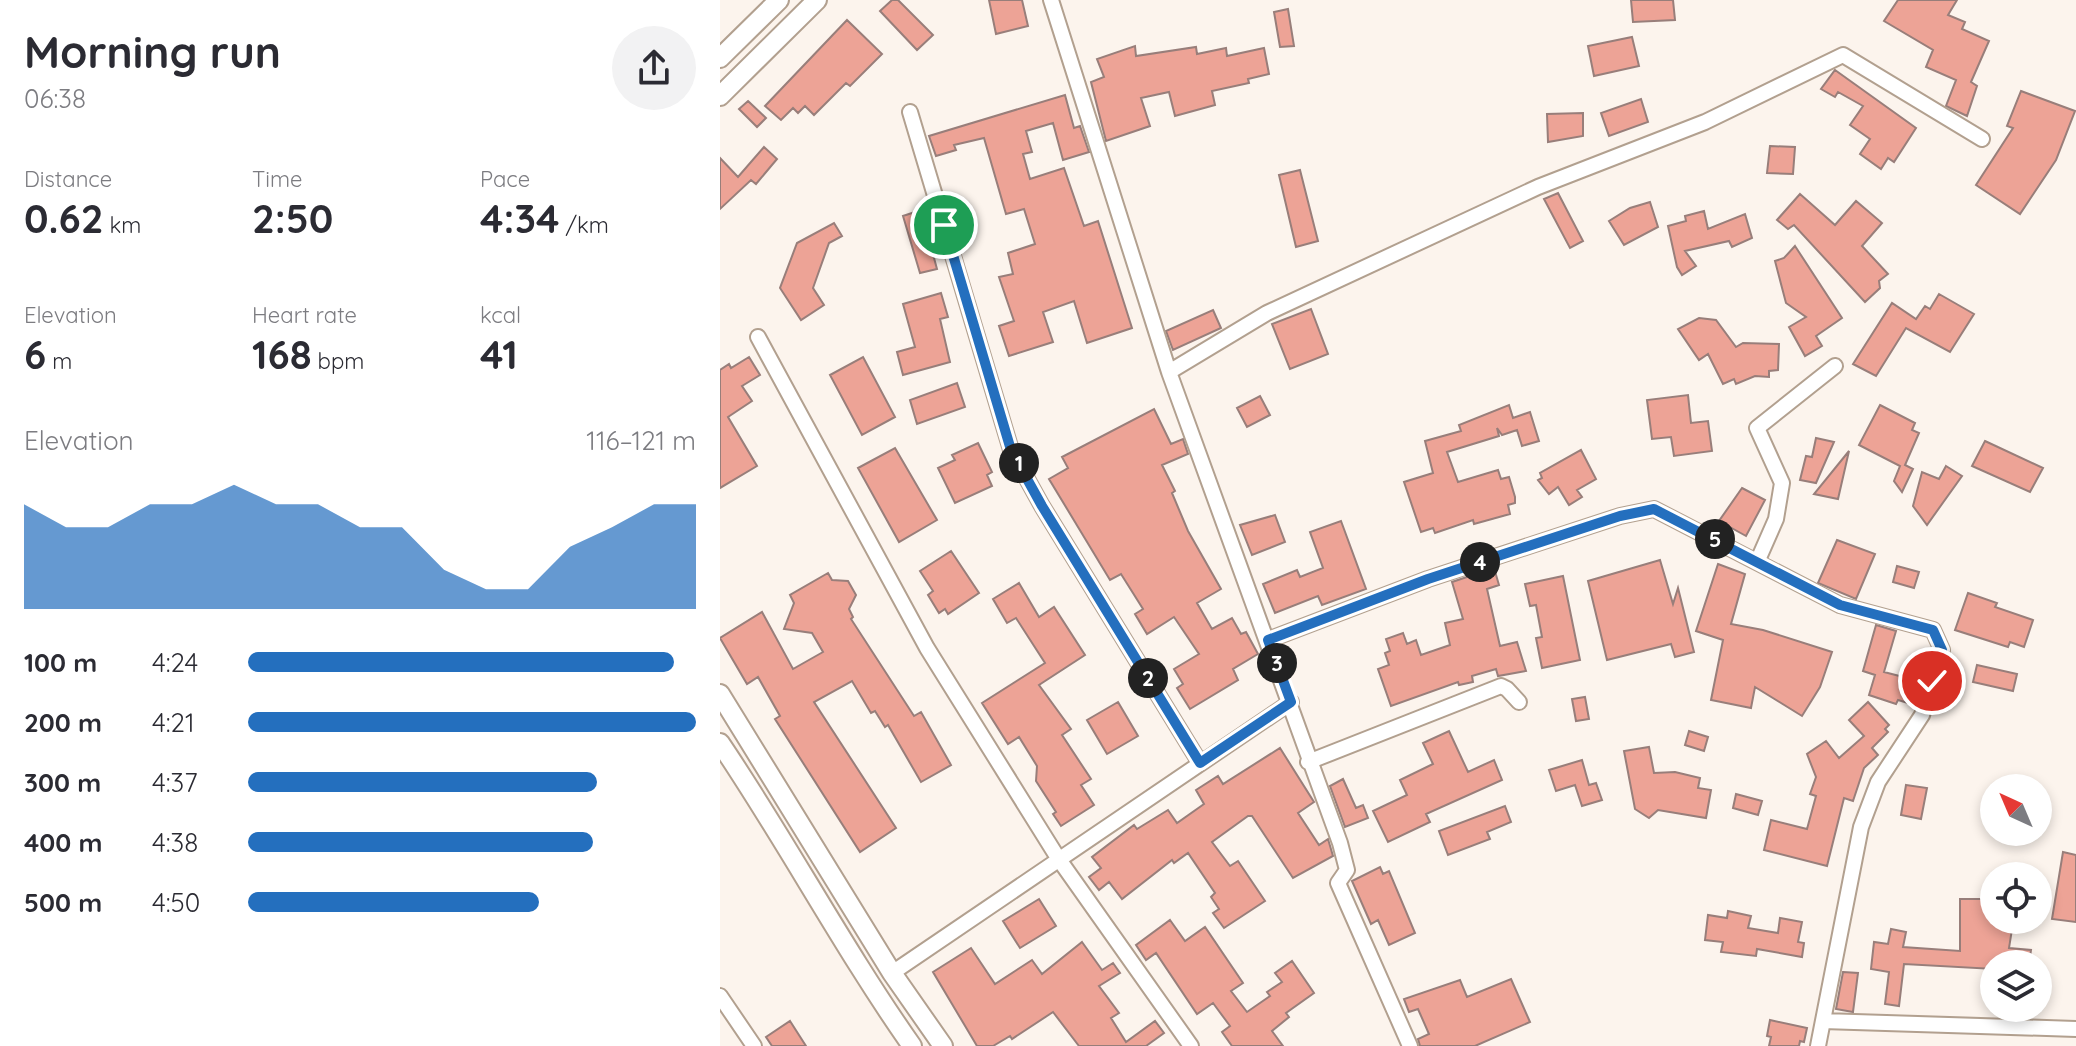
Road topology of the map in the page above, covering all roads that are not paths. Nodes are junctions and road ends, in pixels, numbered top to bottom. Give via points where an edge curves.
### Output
1 (779, 0) edge
2 (817, 0) edge
3 (1051, 0) edge
4 (720, 58) edge
5 (720, 96) edge
6 (910, 112) dead end
7 (1982, 139) dead end
8 (758, 337) dead end
9 (1835, 366) dead end
10 (1169, 372) junction
11 (1758, 560) junction
12 (1268, 640) junction
13 (720, 694) edge
14 (1291, 702) junction
15 (1519, 702) dead end
16 (720, 743) edge
17 (1308, 762) junction
18 (1200, 763) junction
19 (1058, 858) junction
20 (892, 973) junction
21 (720, 996) edge
22 (1823, 1021) junction
23 (2076, 1029) edge
24 (754, 1046) edge
25 (912, 1046) edge
26 (943, 1046) edge
27 (1191, 1046) edge
28 (1410, 1046) edge
29 (1818, 1046) edge

1 - 4 main road
2 - 5 main road
3 - 10 street
6 - 18 street via 1011,450
7 - 10 street via 1843,55 1705,122 1538,187 1296,300
8 - 19 street via 927,648
9 - 11 street via 1757,428 1782,483 1776,519
10 - 12 street
11 - 12 street via 1654,509 1428,579
11 - 22 street via 1840,605 1933,630 1942,650 1922,715 1878,782 1861,827
12 - 14 street
13 - 20 main road
14 - 17 street
14 - 18 street
15 - 17 street via 1501,686
16 - 25 main road
17 - 28 street via 1344,856 1347,870 1338,883
18 - 19 street
19 - 20 street
19 - 27 street
20 - 26 main road
21 - 24 street
22 - 23 street
22 - 29 street

